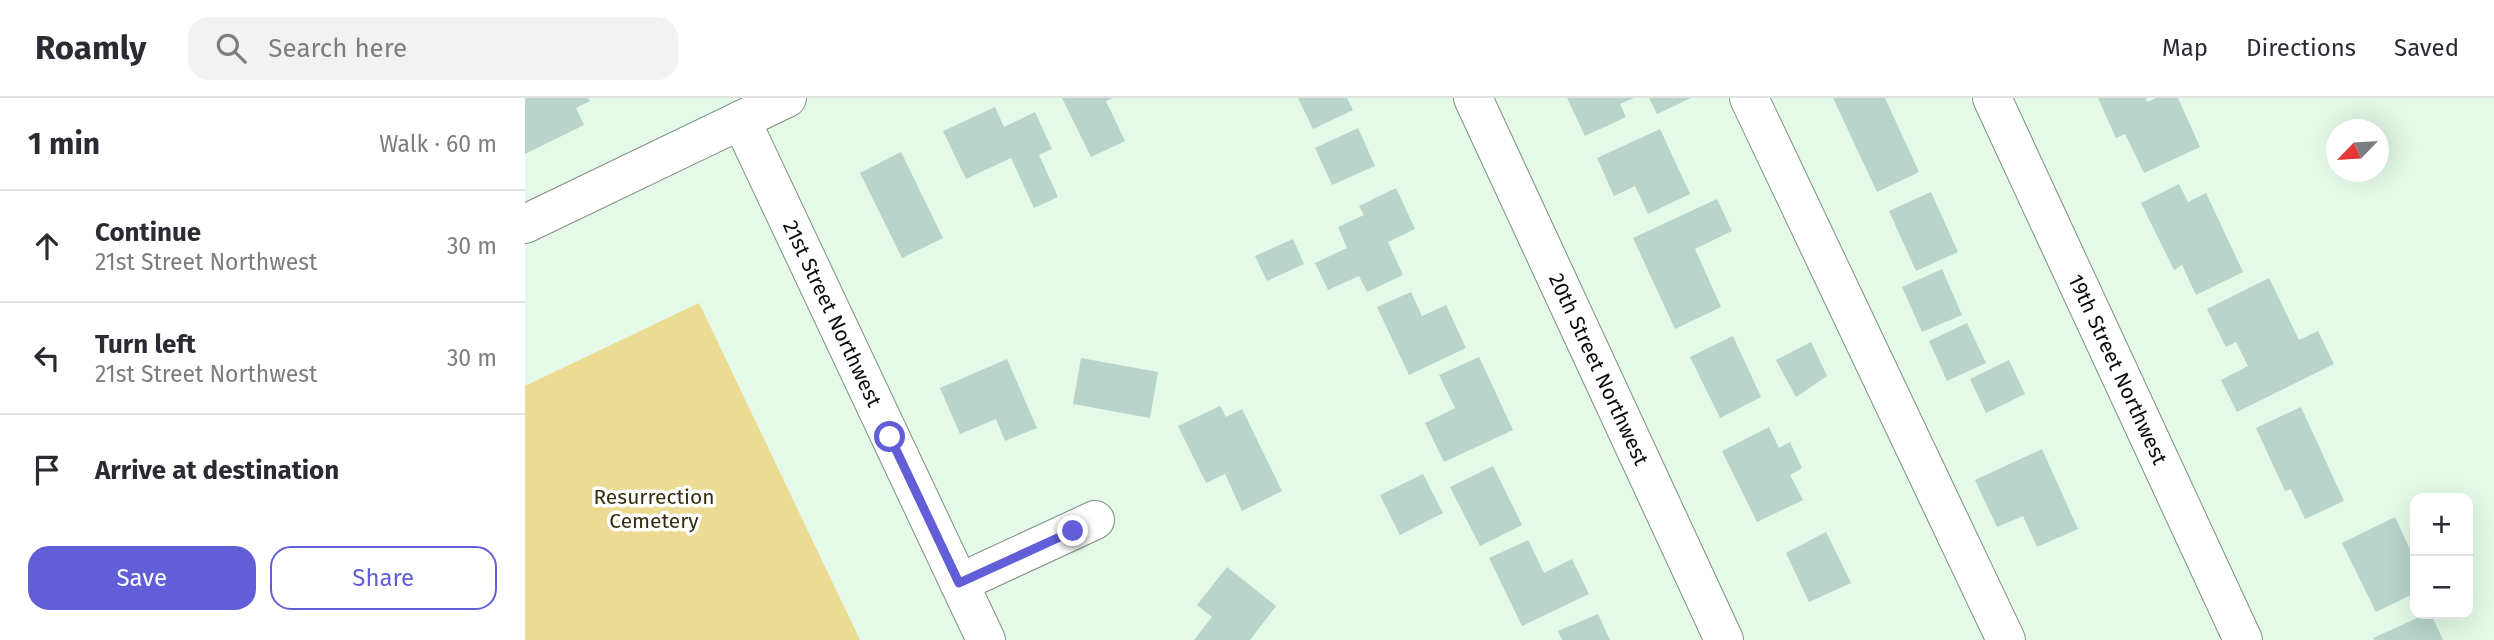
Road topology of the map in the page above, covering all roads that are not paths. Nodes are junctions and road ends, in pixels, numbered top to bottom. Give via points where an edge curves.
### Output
1 (787, 98) edge
2 (1473, 98) edge
3 (1749, 98) edge
4 (1992, 98) edge
5 (741, 120) junction
6 (525, 223) edge
7 (1095, 520) dead end
8 (959, 583) junction
9 (986, 640) edge
10 (1724, 640) edge
11 (2006, 640) edge
12 (2243, 640) edge

1 - 5 street
2 - 10 street, 20th Street Northwest
3 - 11 street
4 - 12 street, 19th Street Northwest
5 - 6 street
5 - 8 street, 21st Street Northwest
7 - 8 street
8 - 9 street, 21st Street Northwest

